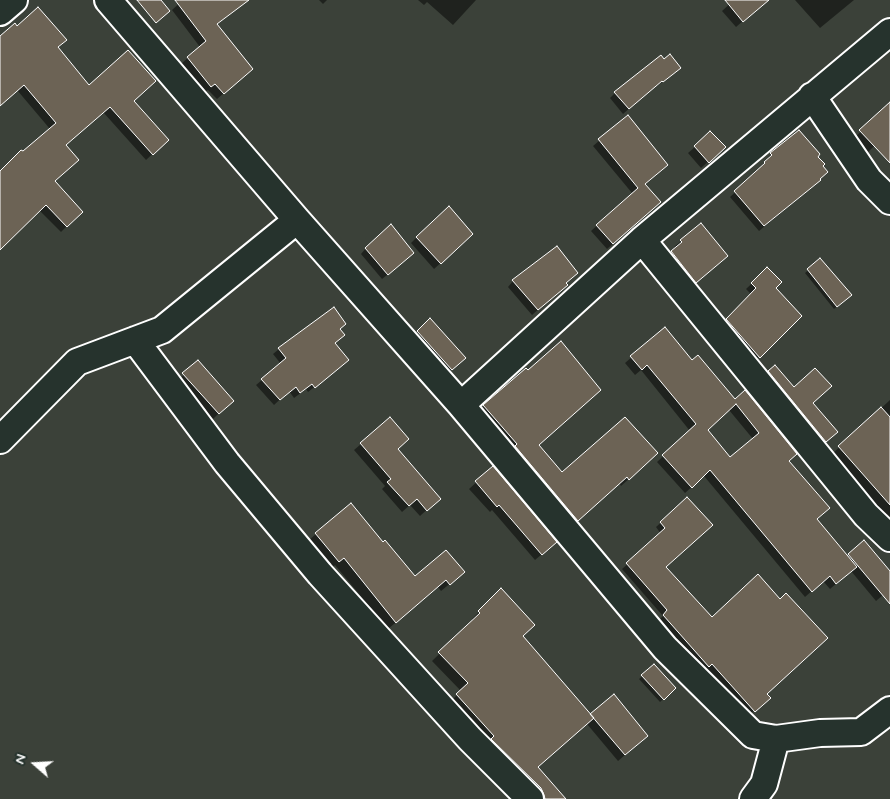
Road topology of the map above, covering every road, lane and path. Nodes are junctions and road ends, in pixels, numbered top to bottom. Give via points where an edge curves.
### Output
1 (14, 0) edge
2 (108, 0) edge
3 (0, 12) edge
4 (890, 32) edge
5 (812, 96) junction
6 (890, 201) edge
7 (297, 220) junction
8 (642, 240) junction
9 (135, 340) junction
10 (461, 405) junction
11 (0, 440) edge
12 (890, 538) edge
13 (890, 710) edge
14 (776, 739) junction
15 (530, 799) edge
16 (753, 799) edge

1 - 3 street
2 - 7 street
4 - 5 street
5 - 6 street via 869,180
5 - 8 street
7 - 9 street via 162,330
7 - 10 street
8 - 10 street
8 - 12 street via 866,514
9 - 11 street via 77,362
9 - 15 street via 227,463 320,574 470,739
10 - 14 street via 665,648 753,734
13 - 14 street via 862,732
14 - 16 street via 764,784

